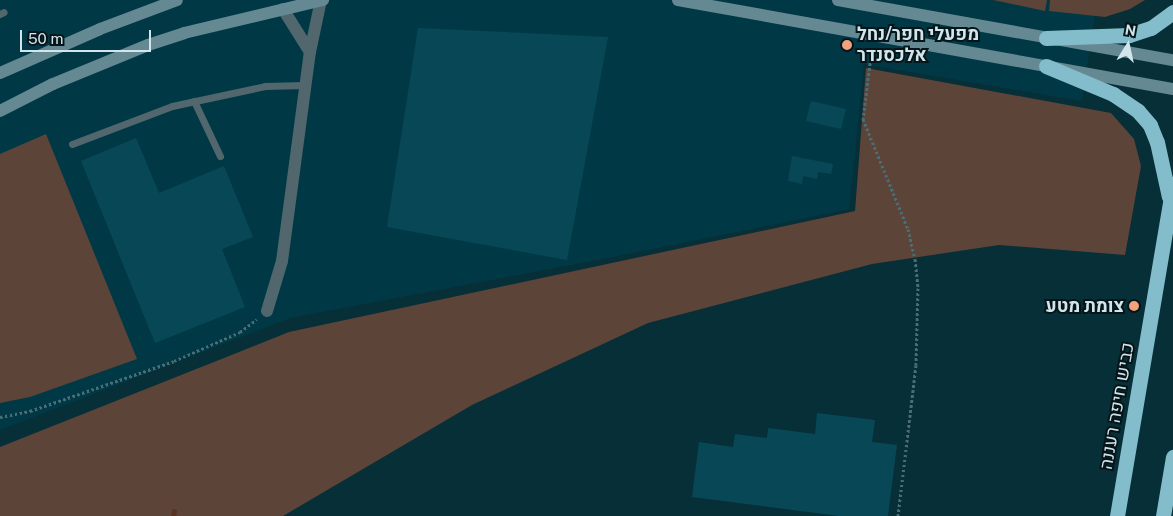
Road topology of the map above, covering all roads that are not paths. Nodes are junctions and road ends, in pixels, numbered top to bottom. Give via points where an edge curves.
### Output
1 (178, 0) edge
2 (322, 0) edge
3 (678, 0) edge
4 (838, 0) edge
5 (162, 3) edge
6 (283, 9) junction
7 (1173, 12) edge
8 (1046, 38) junction
9 (310, 52) junction
10 (1173, 60) edge
11 (1046, 66) junction
12 (0, 73) edge
13 (305, 85) junction
14 (1173, 89) edge
15 (194, 101) junction
16 (0, 111) edge
17 (72, 144) dead end
18 (220, 156) dead end
19 (1173, 184) edge
20 (1170, 203) junction
21 (267, 311) road end
22 (1173, 457) edge
23 (1117, 516) edge
24 (1163, 516) edge

1 - 5 street
2 - 6 street
2 - 9 street
3 - 11 street
4 - 8 street
5 - 12 street
6 - 9 street
6 - 16 street via 148,44 52,84
7 - 8 highway via 1151,28 1129,35
8 - 10 street
9 - 13 street
11 - 14 street
11 - 20 highway via 1113,94 1138,111 1150,125 1157,142
13 - 15 lane via 264,86
13 - 21 street via 282,261
15 - 17 lane via 172,106
15 - 18 lane
19 - 20 highway, כביש חיפה רעננה
20 - 23 highway, כביש חיפה רעננה
22 - 24 highway

